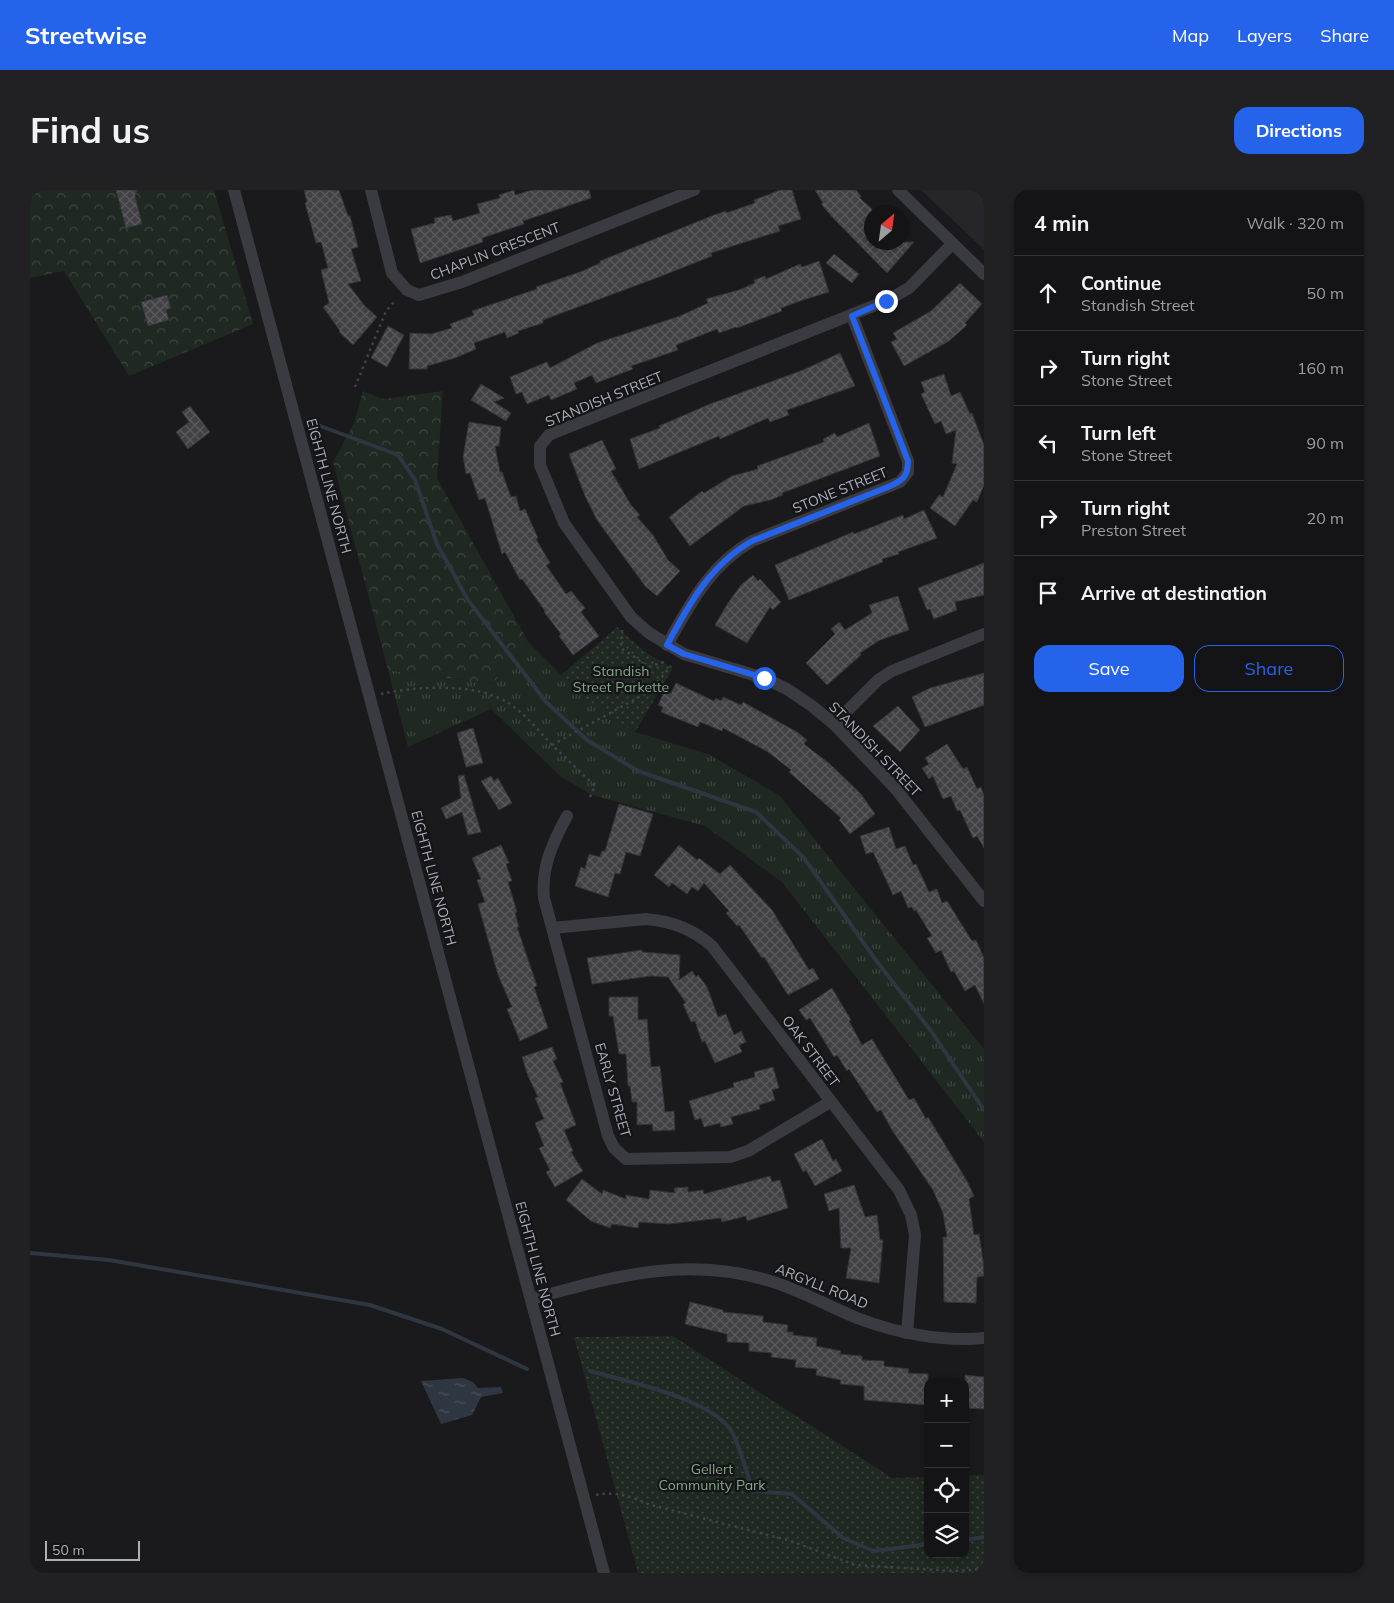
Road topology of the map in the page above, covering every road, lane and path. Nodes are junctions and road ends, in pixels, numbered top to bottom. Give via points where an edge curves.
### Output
1 (234, 190) edge
2 (372, 190) edge
3 (694, 190) edge
4 (898, 190) edge
5 (952, 244) junction
6 (984, 274) edge
7 (394, 302) dead end
8 (852, 316) junction
9 (354, 387) dead end
10 (622, 630) dead end
11 (984, 634) edge
12 (667, 645) junction
13 (664, 662) dead end
14 (671, 666) dead end
15 (381, 694) dead end
16 (834, 724) junction
17 (552, 745) junction
18 (590, 797) dead end
19 (567, 816) dead end
20 (984, 901) edge
21 (552, 928) junction
22 (830, 1102) junction
23 (531, 1298) junction
24 (907, 1333) junction
25 (984, 1338) edge
26 (596, 1495) dead end
27 (891, 1566) junction
28 (984, 1569) edge
29 (954, 1572) edge
30 (604, 1573) edge
31 (894, 1573) edge

1 - 23 street, EIGHTH LINE NORTH
2 - 3 street, CHAPLIN CRESCENT via 392,273 406,290 419,295 462,282
4 - 5 street
5 - 6 street
5 - 8 street, STANDISH STREET via 909,288
7 - 9 path via 386,311
8 - 12 street, STONE STREET via 908,461 908,472 900,482 752,541 734,552 705,581
8 - 12 street, STANDISH STREET via 556,432 540,446 540,464 564,524 630,617
10 - 13 path via 621,648 648,667
11 - 16 street via 892,671 878,680
12 - 16 street, STANDISH STREET via 684,654 764,678 787,689
14 - 17 path via 650,691
15 - 17 path via 430,688 495,696 518,709
16 - 20 street, STANDISH STREET via 895,788
17 - 18 path via 595,786
19 - 21 street, EARLY STREET via 550,849 544,874 544,898
21 - 22 street, OAK STREET via 646,919 673,923 692,931 712,946
21 - 22 street, EARLY STREET via 608,1136 614,1148 626,1159 730,1157 748,1151
22 - 24 street, OAK STREET via 899,1190 911,1215 915,1235
23 - 24 street, ARGYLL ROAD via 633,1272 703,1269 770,1281 859,1318
23 - 30 street, EIGHTH LINE NORTH
24 - 25 street, ARGYLL ROAD via 953,1339
26 - 27 path via 629,1495 651,1505 791,1541 854,1565
27 - 29 path
27 - 31 path
28 - 29 path

